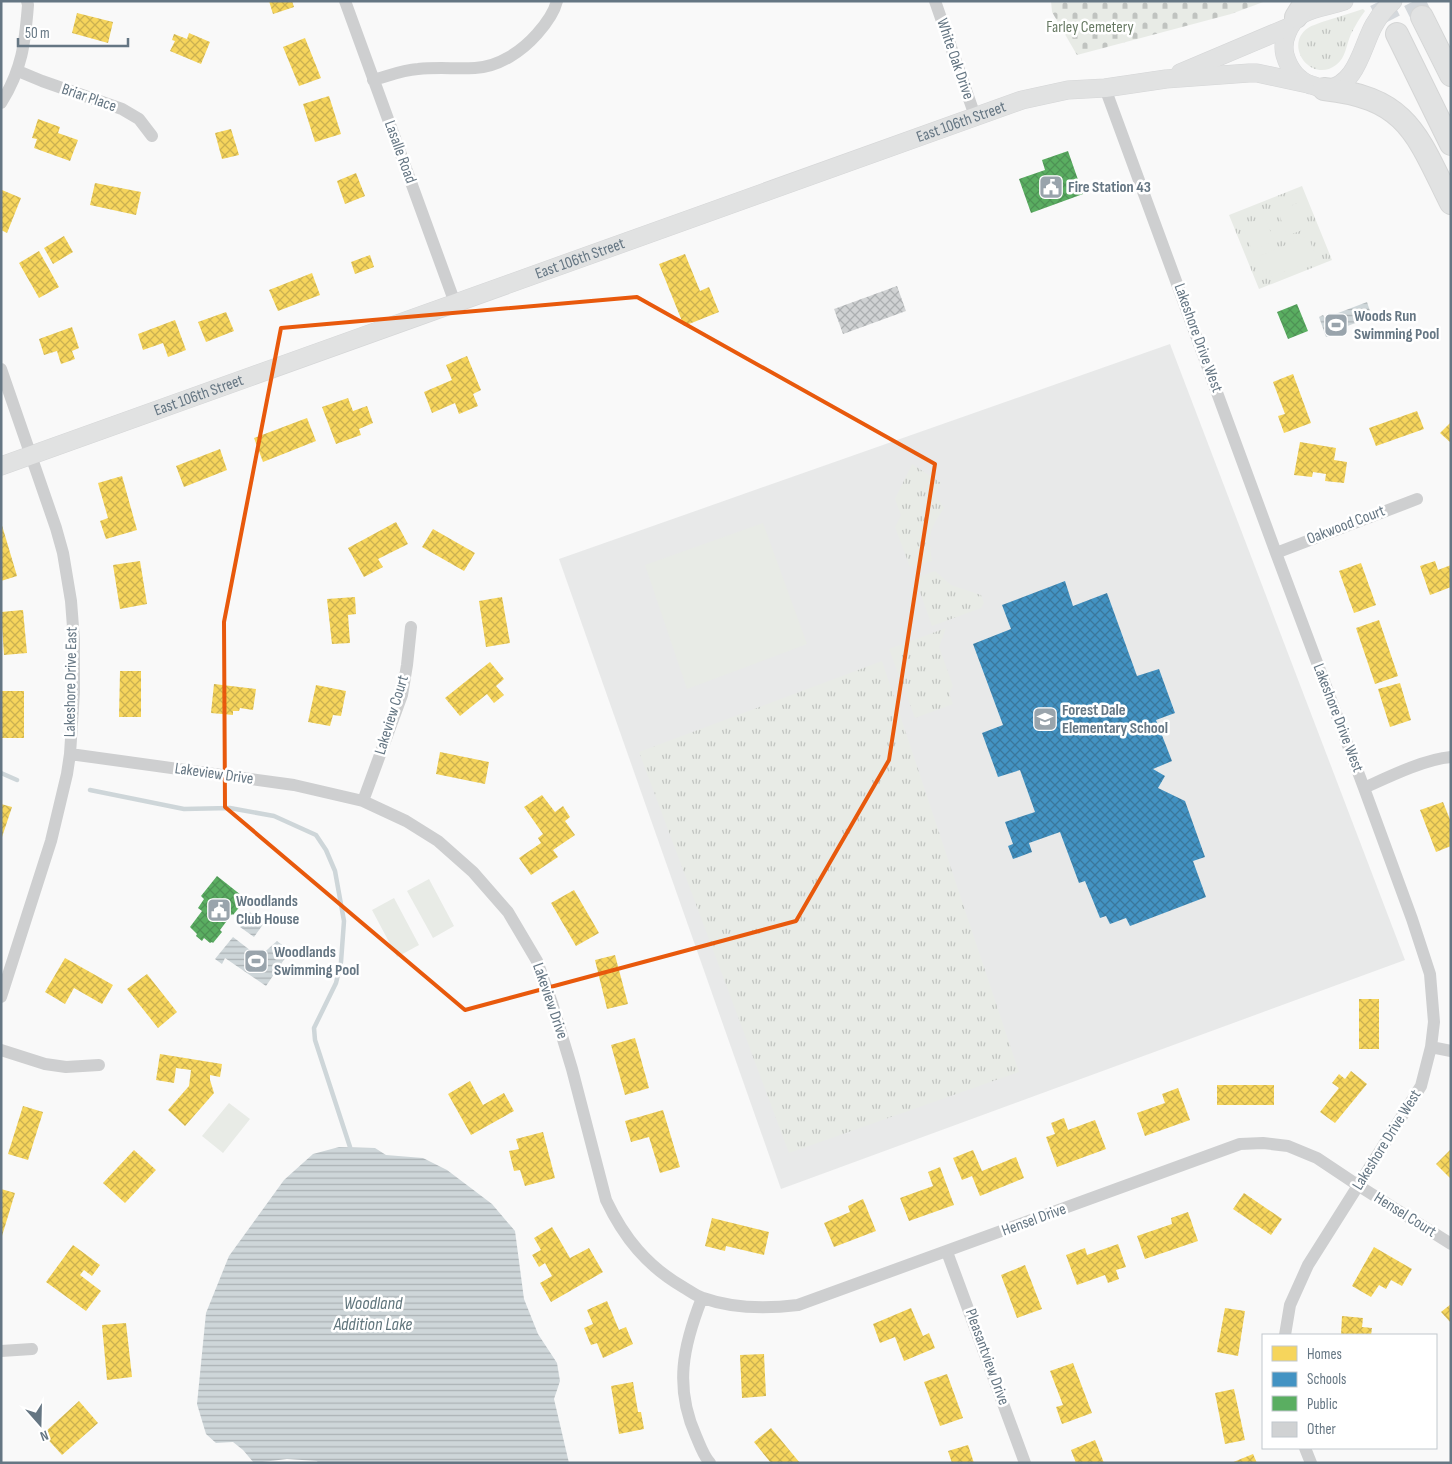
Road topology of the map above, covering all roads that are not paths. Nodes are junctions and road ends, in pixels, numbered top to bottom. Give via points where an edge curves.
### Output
1 (27, 1) edge
2 (345, 1) edge
3 (557, 1) edge
4 (935, 1) edge
5 (1344, 1) edge
6 (1393, 1) edge
7 (1297, 15) edge
8 (1422, 17) tunnel mouth
9 (1396, 34) tunnel mouth
10 (18, 71) junction
11 (1451, 75) edge
12 (1166, 79) junction
13 (373, 80) junction
14 (1316, 86) junction
15 (1105, 88) junction
16 (1, 103) edge
17 (975, 116) junction
18 (152, 136) dead end
19 (1451, 144) edge
20 (1451, 203) edge
21 (455, 303) junction
22 (1, 369) edge
23 (31, 455) junction
24 (1, 466) edge
25 (1417, 498) dead end
26 (1276, 552) junction
27 (411, 627) dead end
28 (70, 754) junction
29 (1451, 756) edge
30 (1364, 788) junction
31 (363, 801) junction
32 (1, 997) edge
33 (1430, 1047) junction
34 (1, 1050) edge
35 (1451, 1051) edge
36 (99, 1065) dead end
37 (1359, 1186) junction
38 (1451, 1244) edge
39 (947, 1252) junction
40 (702, 1298) junction
41 (1284, 1334) edge
42 (32, 1349) dead end
43 (1, 1351) edge
44 (1306, 1449) edge
45 (710, 1463) edge
46 (1025, 1463) edge
47 (1311, 1463) edge

1 - 10 street via 26,37
2 - 13 street, Lasalle Road
3 - 13 street via 544,26 531,41 494,64 477,68 416,69
4 - 17 street, White Oak Drive
5 - 7 street, East 106th Street
6 - 14 street via 1374,25 1349,76 1337,86
7 - 12 street, East 106th Street
7 - 14 street via 1285,39 1288,63 1297,77
8 - 11 highway
9 - 19 highway
10 - 16 street
10 - 18 street, Briar Place via 122,109 139,119
12 - 14 street, East 106th Street via 1258,73
12 - 15 street, East 106th Street
13 - 21 street, Lasalle Road
14 - 20 highway via 1375,100 1399,116 1420,142
15 - 17 street, East 106th Street via 1047,94
15 - 26 street, Lakeshore Drive West
17 - 21 street, East 106th Street
21 - 23 street, East 106th Street
22 - 23 street, Lakeshore Drive East
23 - 24 street, East 106th Street
23 - 28 street, Lakeshore Drive East via 63,553 71,601 74,692
25 - 26 street, Oakwood Court
26 - 30 street, Lakeshore Drive West
27 - 31 street, Lakeview Court via 402,695
28 - 31 street, Lakeview Drive via 294,785
28 - 32 street, Lakeshore Drive East via 51,841
29 - 30 street via 1405,770
30 - 33 street, Lakeshore Drive West via 1430,974 1434,1022
31 - 40 street, Lakeview Drive via 406,821 438,841 508,912 537,961 552,1003 606,1200 614,1217 636,1250 656,1270
33 - 35 street
33 - 37 street, Lakeshore Drive West via 1421,1086
34 - 36 street via 44,1064 66,1067
37 - 38 street, Hensel Court
37 - 39 street, Hensel Drive via 1316,1158 1288,1146 1240,1144
37 - 41 street, Lakeshore Drive West via 1308,1265 1290,1305
39 - 40 street, Hensel Drive via 798,1305 758,1308
39 - 46 street, Pleasantview Drive
40 - 45 street via 683,1364 684,1398 690,1422
42 - 43 street
44 - 47 street

